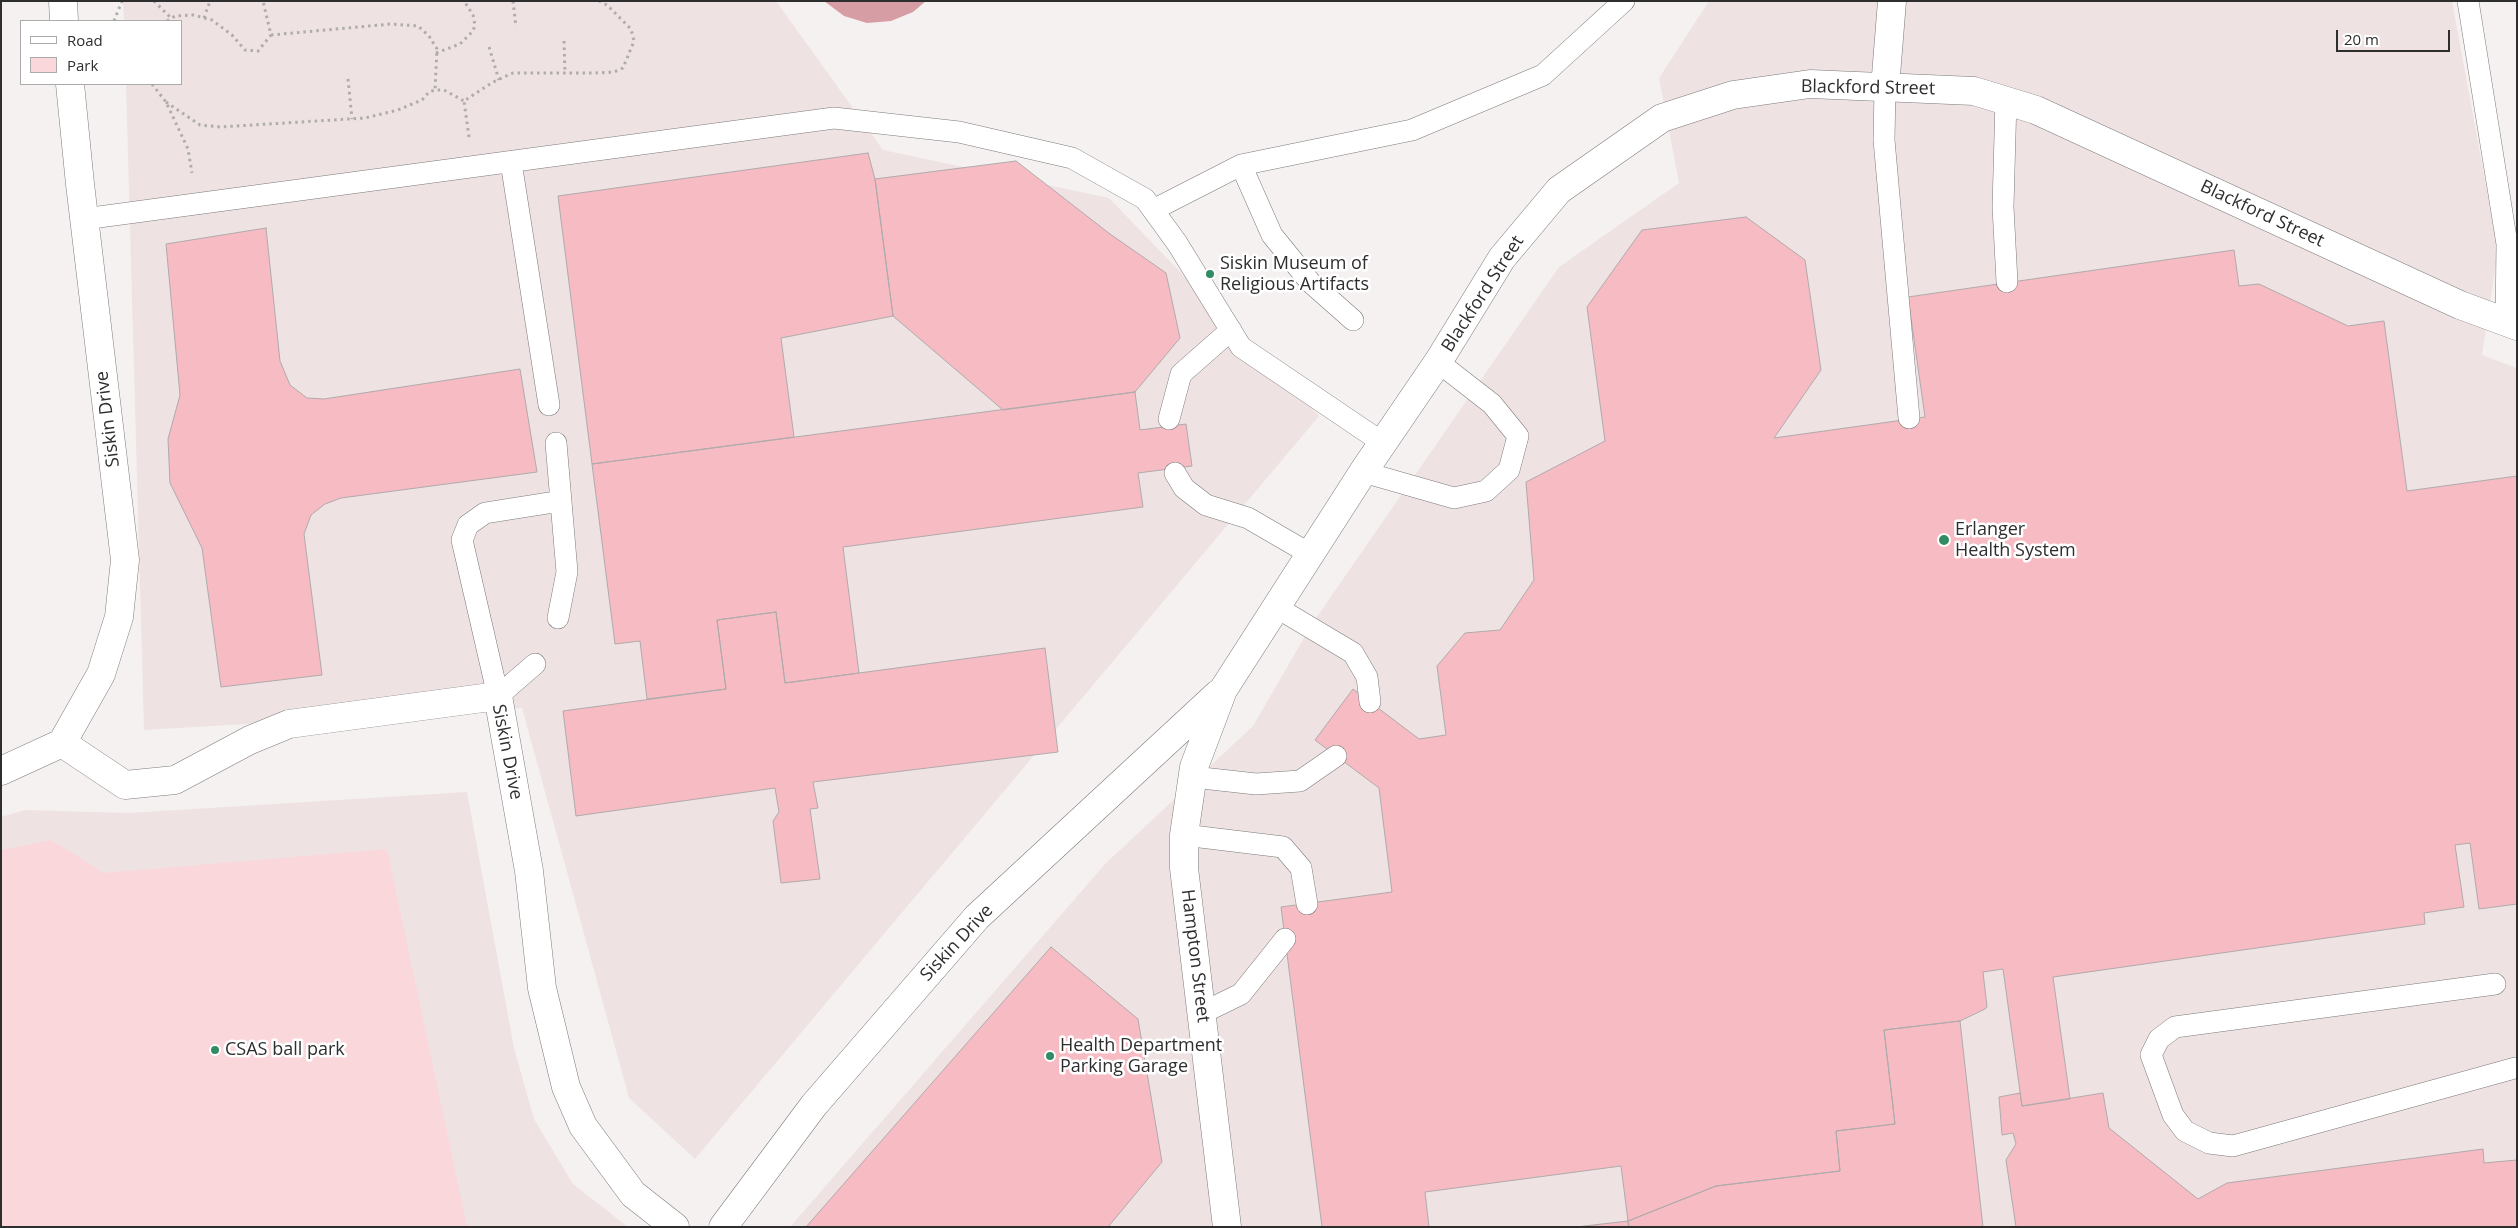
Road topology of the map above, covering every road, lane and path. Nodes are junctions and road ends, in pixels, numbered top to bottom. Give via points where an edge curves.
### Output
1 (63, 1) edge
2 (122, 1) edge
3 (154, 1) edge
4 (210, 1) edge
5 (263, 1) edge
6 (464, 1) edge
7 (514, 1) edge
8 (599, 1) edge
9 (1624, 1) edge
10 (1892, 1) edge
11 (2468, 1) edge
12 (172, 18) junction
13 (204, 18) junction
14 (64, 20) edge
15 (114, 20) edge
16 (169, 20) edge
17 (516, 27) dead end
18 (271, 35) junction
19 (564, 41) dead end
20 (489, 47) dead end
21 (436, 54) junction
22 (565, 73) junction
23 (348, 79) dead end
24 (499, 80) junction
25 (70, 85) edge
26 (153, 85) edge
27 (1885, 88) junction
28 (435, 90) junction
29 (2006, 99) junction
30 (464, 101) junction
31 (166, 102) junction
32 (352, 119) junction
33 (470, 146) dead end
34 (511, 162) junction
35 (1241, 165) junction
36 (194, 182) dead end
37 (1153, 210) junction
38 (84, 219) junction
39 (2007, 282) dead end
40 (1353, 320) dead end
41 (2511, 324) edge
42 (1231, 330) junction
43 (1438, 362) junction
44 (549, 405) dead end
45 (1169, 418) dead end
46 (1909, 418) dead end
47 (556, 442) dead end
48 (1383, 443) junction
49 (1363, 472) junction
50 (1175, 474) dead end
51 (561, 501) junction
52 (1310, 554) junction
53 (1276, 607) junction
54 (558, 618) dead end
55 (535, 664) dead end
56 (1223, 690) junction
57 (498, 696) junction
58 (1370, 702) dead end
59 (62, 743) junction
60 (1336, 756) dead end
61 (1, 771) edge
62 (1193, 776) junction
63 (1184, 835) junction
64 (1307, 904) dead end
65 (1285, 939) dead end
66 (2495, 984) dead end
67 (1202, 1013) junction
68 (2516, 1068) dead end
69 (675, 1227) edge
70 (723, 1227) edge
71 (1227, 1227) edge

1 - 14 street
2 - 15 path
3 - 12 path
4 - 13 path
5 - 18 path
6 - 21 path via 473,15 473,31 460,44
7 - 17 path
8 - 22 path via 630,29 634,41 625,65 614,72
9 - 35 lane via 1543,75 1412,130
10 - 27 street
11 - 41 lane via 2507,244
12 - 13 path via 193,15
12 - 16 path
13 - 18 path via 232,35 245,50 258,50
18 - 21 path via 391,24 418,26 429,36
19 - 22 path
20 - 24 path
21 - 28 path
22 - 24 path via 513,73
23 - 32 path
24 - 30 path
25 - 38 street, Siskin Drive
26 - 31 path
27 - 29 street, Blackford Street via 1974,91
27 - 43 street, Blackford Street via 1810,84 1733,95 1662,118 1559,190 1502,258
27 - 46 lane via 1884,140
28 - 30 path via 444,90
28 - 32 path via 422,100 398,110
29 - 39 lane via 2003,207
29 - 41 street, Blackford Street via 2460,305
30 - 33 path
31 - 32 path via 200,125 220,127
31 - 36 path via 188,149
34 - 37 lane via 834,118 959,132 1072,158 1145,199
34 - 38 lane
34 - 44 lane
35 - 37 lane
35 - 40 lane via 1272,235 1310,282
37 - 42 lane
38 - 59 street, Siskin Drive via 125,560 119,617 101,674
42 - 45 lane via 1182,374
42 - 48 lane via 1242,347
43 - 48 street, Blackford Street
43 - 49 lane via 1492,404 1518,436 1510,470 1486,491 1454,498
47 - 51 lane
48 - 49 street, Blackford Street
49 - 52 street, Blackford Street
50 - 52 lane via 1184,488 1206,505 1248,518
51 - 54 lane via 567,572
51 - 57 lane via 485,513 468,525 462,540
52 - 53 street, Blackford Street
53 - 56 street, Blackford Street
53 - 58 lane via 1353,653 1367,677
55 - 57 lane
56 - 62 street, Hampton Street
56 - 70 street, Siskin Drive via 977,917 814,1105
57 - 59 street, Siskin Drive via 289,724 250,740 174,780 126,786
57 - 69 street, Siskin Drive via 529,870 542,988 566,1087 583,1126 633,1194
59 - 61 street
60 - 62 lane via 1300,781 1256,784
62 - 63 street, Hampton Street
63 - 64 lane via 1284,847 1301,868
63 - 67 street, Hampton Street via 1184,868
65 - 67 lane via 1241,994
66 - 68 lane via 2176,1027 2159,1039 2151,1054 2173,1115 2185,1131 2209,1143 2233,1146
67 - 71 street, Hampton Street

